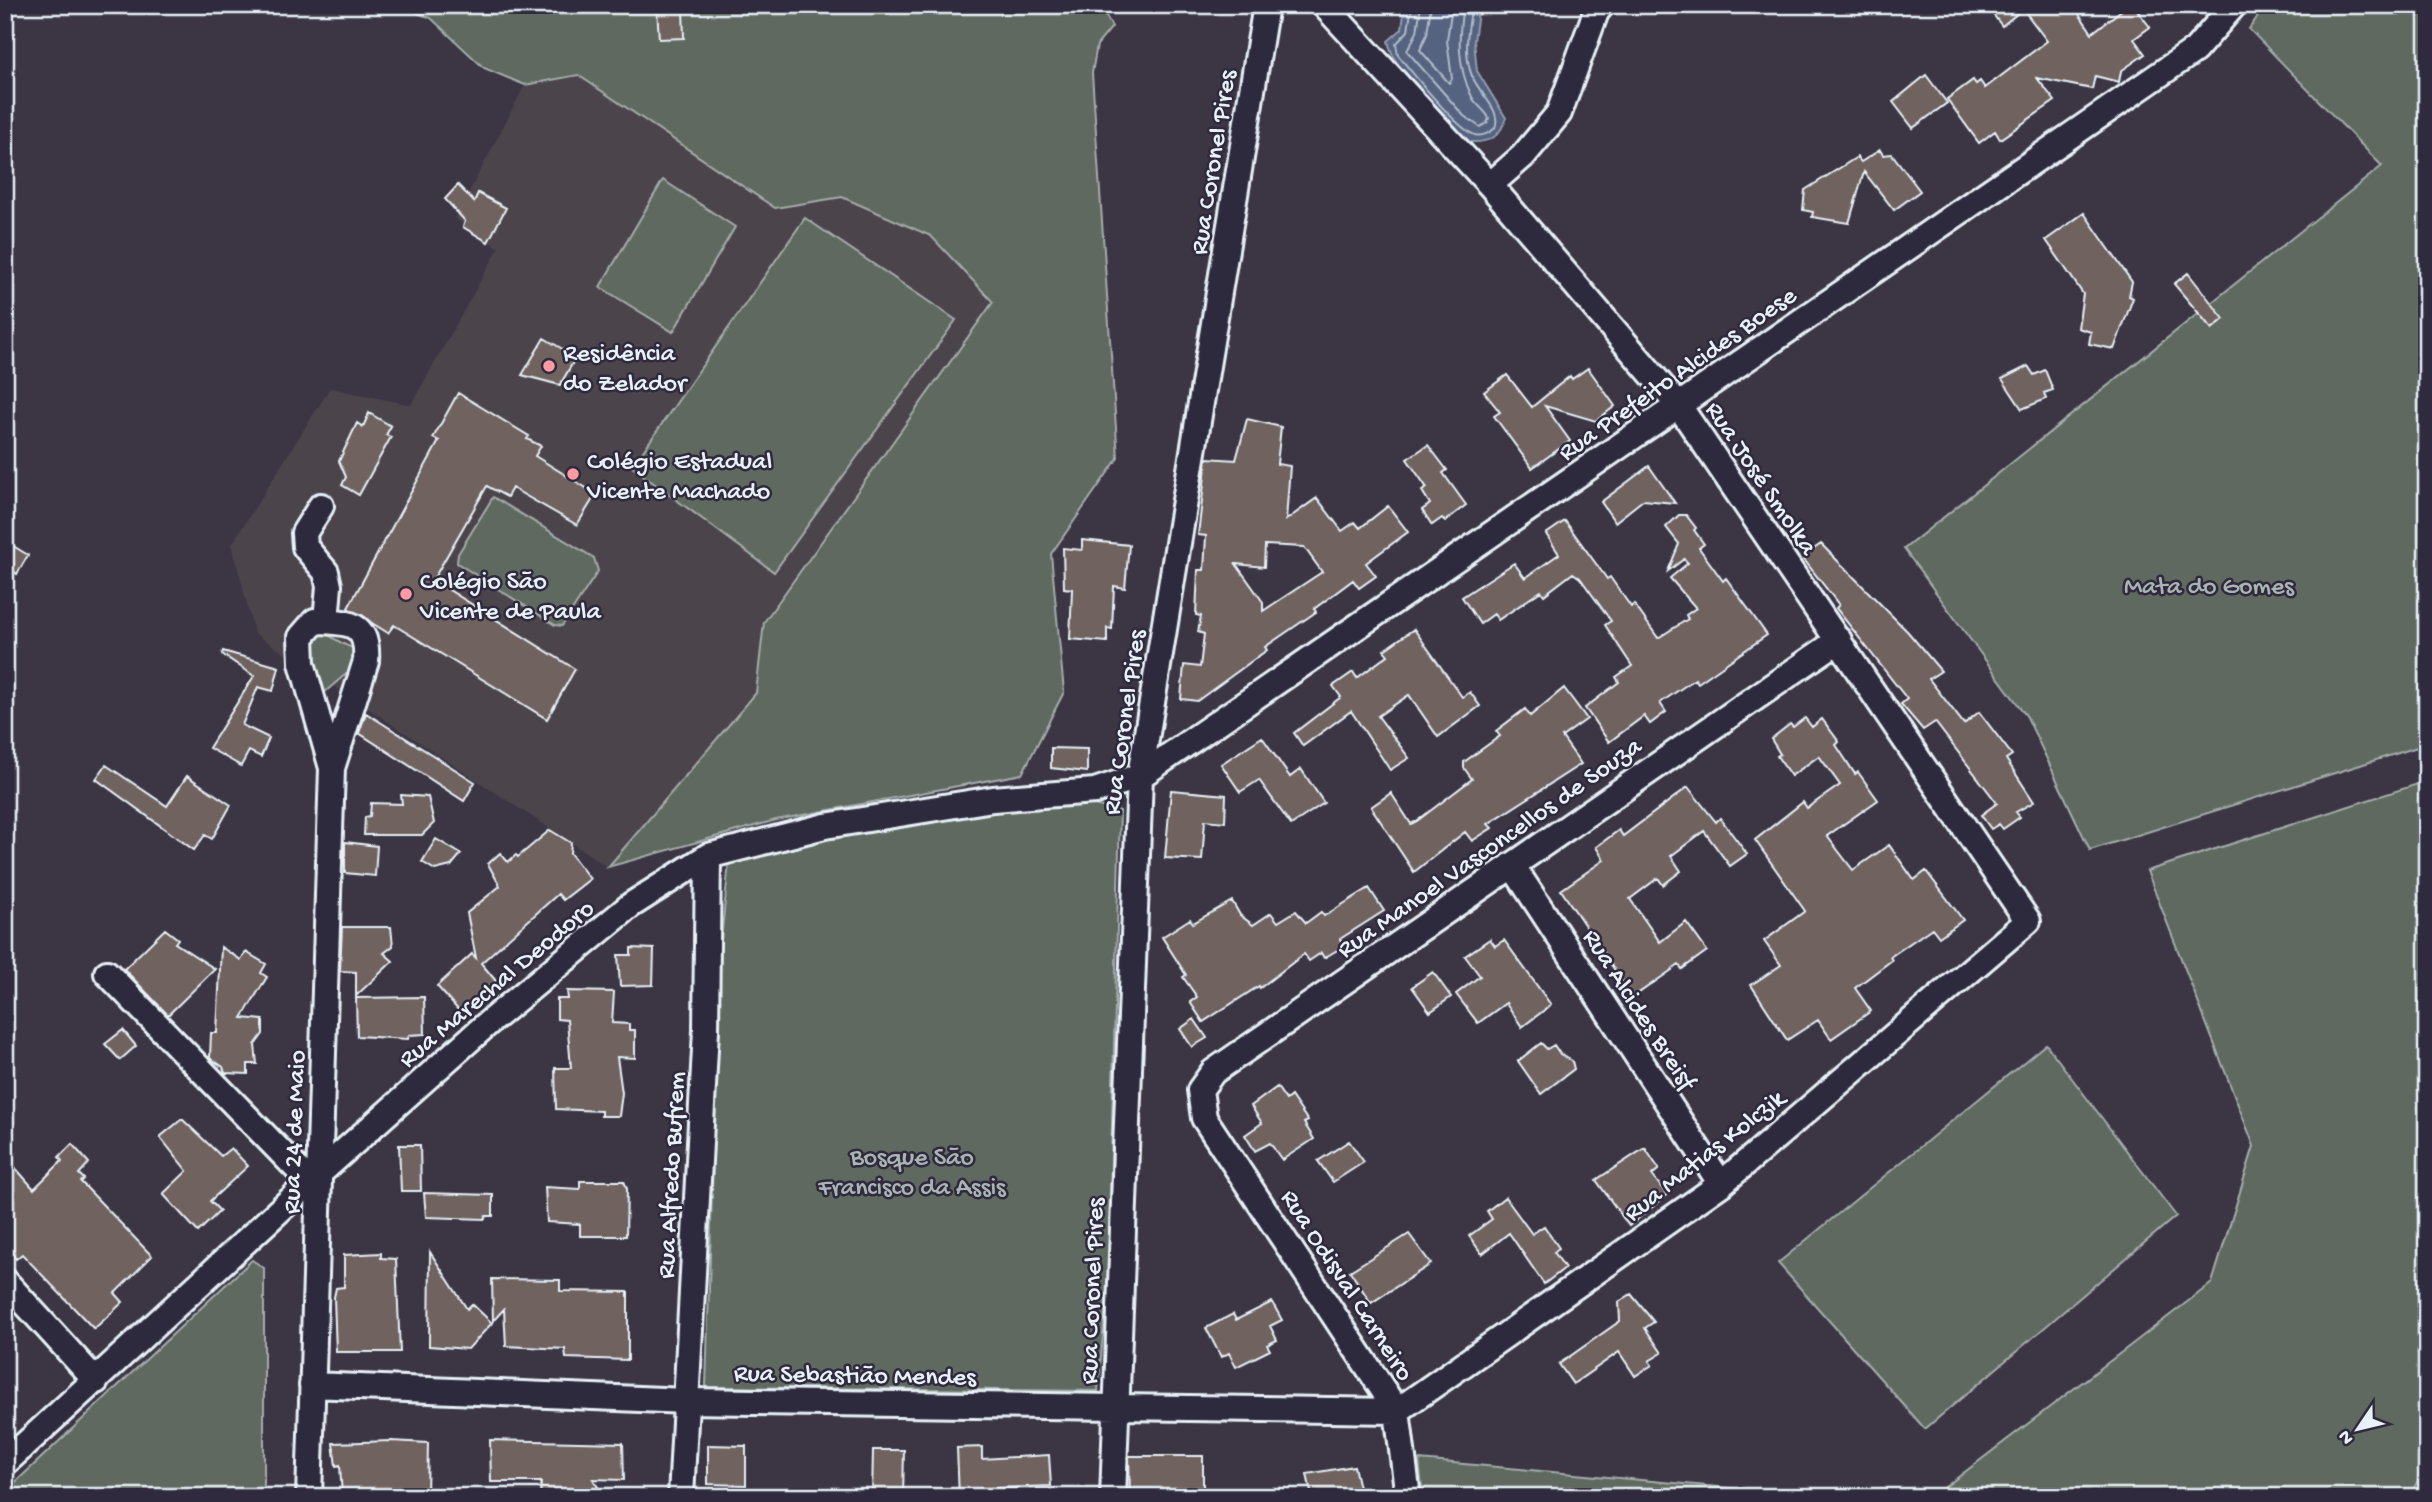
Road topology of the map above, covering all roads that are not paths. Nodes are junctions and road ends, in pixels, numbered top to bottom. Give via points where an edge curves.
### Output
1 (1266, 5) edge
2 (1324, 5) edge
3 (1602, 5) edge
4 (2234, 5) edge
5 (1490, 186) junction
6 (1679, 406) junction
7 (321, 506) dead end
8 (326, 621) junction
9 (1839, 640) junction
10 (331, 768) junction
11 (1140, 776) junction
12 (708, 856) junction
13 (1512, 865) junction
14 (2028, 921) joint
15 (107, 973) dead end
16 (1204, 1118) joint
17 (316, 1176) junction
18 (1721, 1184) junction
19 (5, 1281) edge
20 (96, 1381) junction
21 (312, 1385) junction
22 (686, 1401) junction
23 (1116, 1405) junction
24 (1397, 1411) junction
25 (5, 1463) edge
26 (309, 1497) edge
27 (681, 1497) edge
28 (1113, 1497) edge
29 (1408, 1497) edge

1 - 11 street, Rua Coronel Pires
2 - 5 street, Rua José Smolka
3 - 5 street via 1559,113
4 - 6 street, Rua Prefeito Alcides Boese via 2195,50
5 - 6 street, Rua José Smolka
6 - 9 street, Rua José Smolka
6 - 11 street, Rua Prefeito Alcides Boese
7 - 8 street via 304,533 305,547 326,572
8 - 10 street, Rua 24 de Maio via 315,621 300,637 302,663
8 - 10 street, Rua 24 de Maio via 343,621 359,629 368,643
9 - 13 street, Rua Manoel Vasconcellos de Souza
9 - 14 street, Rua José Smolka
10 - 17 street, Rua 24 de Maio
11 - 12 street, Rua Marechal Deodoro via 1096,791 993,800 825,827
11 - 23 street, Rua Coronel Pires
12 - 17 street, Rua Marechal Deodoro via 620,914 487,1024
12 - 22 street, Rua Alfredo Bufrem via 706,1030
13 - 16 street, Rua Manoel Vasconcellos de Souza via 1213,1072 1200,1090
13 - 18 street, Rua Alcides Breisf
14 - 18 street, Rua Matias Kolczik
15 - 17 street
16 - 24 street, Rua Odisval Carneiro
17 - 20 street, Rua Marechal Deodoro
17 - 21 street, Rua 24 de Maio
18 - 24 street, Rua Matias Kolczik
19 - 20 street
20 - 25 street, Rua Marechal Deodoro
21 - 22 street, Rua Sebastião Mendes
21 - 26 street, Rua 24 de Maio
22 - 23 street, Rua Sebastião Mendes
22 - 27 street, Rua Alfredo Bufrem
23 - 24 street, Rua Sebastião Mendes
23 - 28 street, Rua Coronel Pires
24 - 29 street, Rua Odisval Carneiro

